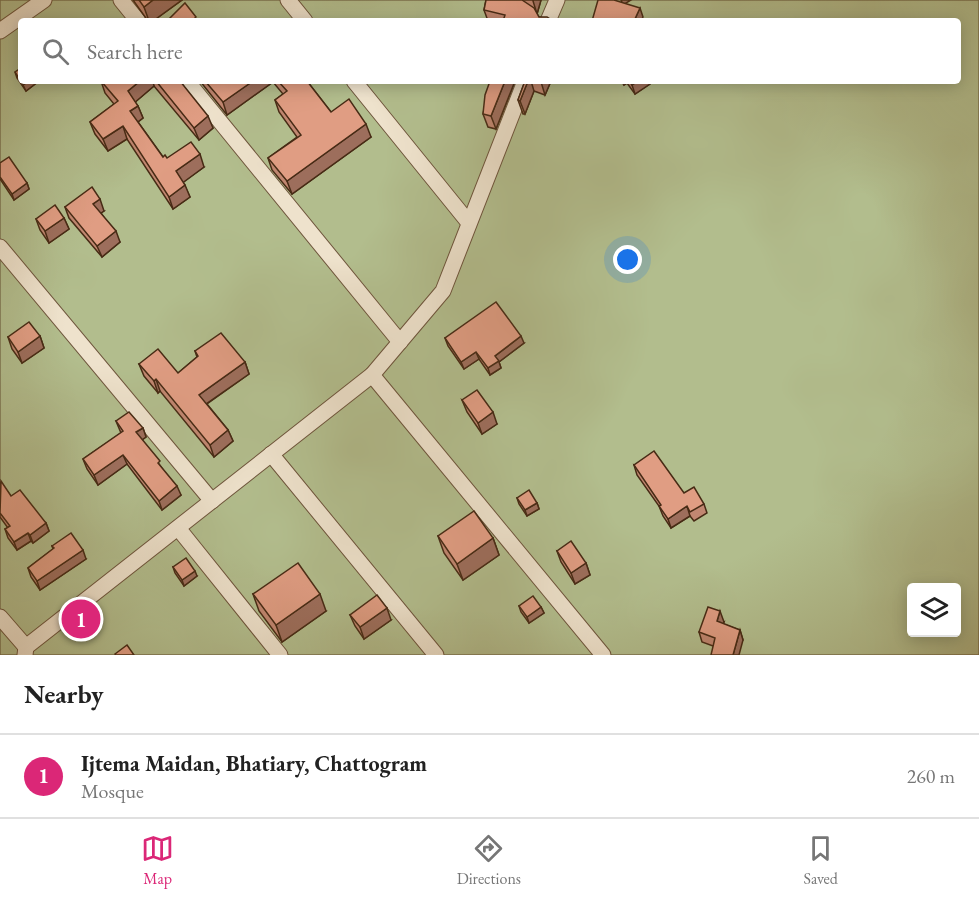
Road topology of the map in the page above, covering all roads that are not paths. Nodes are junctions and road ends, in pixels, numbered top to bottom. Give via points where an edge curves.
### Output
1 (44, 0) edge
2 (121, 0) edge
3 (288, 0) edge
4 (557, 0) edge
5 (18, 18) edge
6 (18, 18) edge
7 (136, 18) edge
8 (303, 18) edge
9 (549, 18) edge
10 (0, 31) edge
11 (189, 84) edge
12 (356, 84) edge
13 (524, 84) edge
14 (469, 223) junction
15 (0, 247) edge
16 (400, 342) junction
17 (372, 375) junction
18 (272, 454) junction
19 (212, 501) junction
20 (178, 528) junction
21 (0, 617) edge
22 (25, 651) edge
23 (280, 655) edge
24 (436, 655) edge
25 (603, 655) edge

1 - 6 street
2 - 7 street
3 - 8 street
4 - 9 street
5 - 10 street
11 - 16 street
12 - 14 street
13 - 14 street
14 - 16 street via 443,291
15 - 19 street
16 - 17 street
17 - 18 street
17 - 25 street
18 - 19 street
18 - 24 street
19 - 20 street
20 - 22 street
20 - 23 street
21 - 22 street

